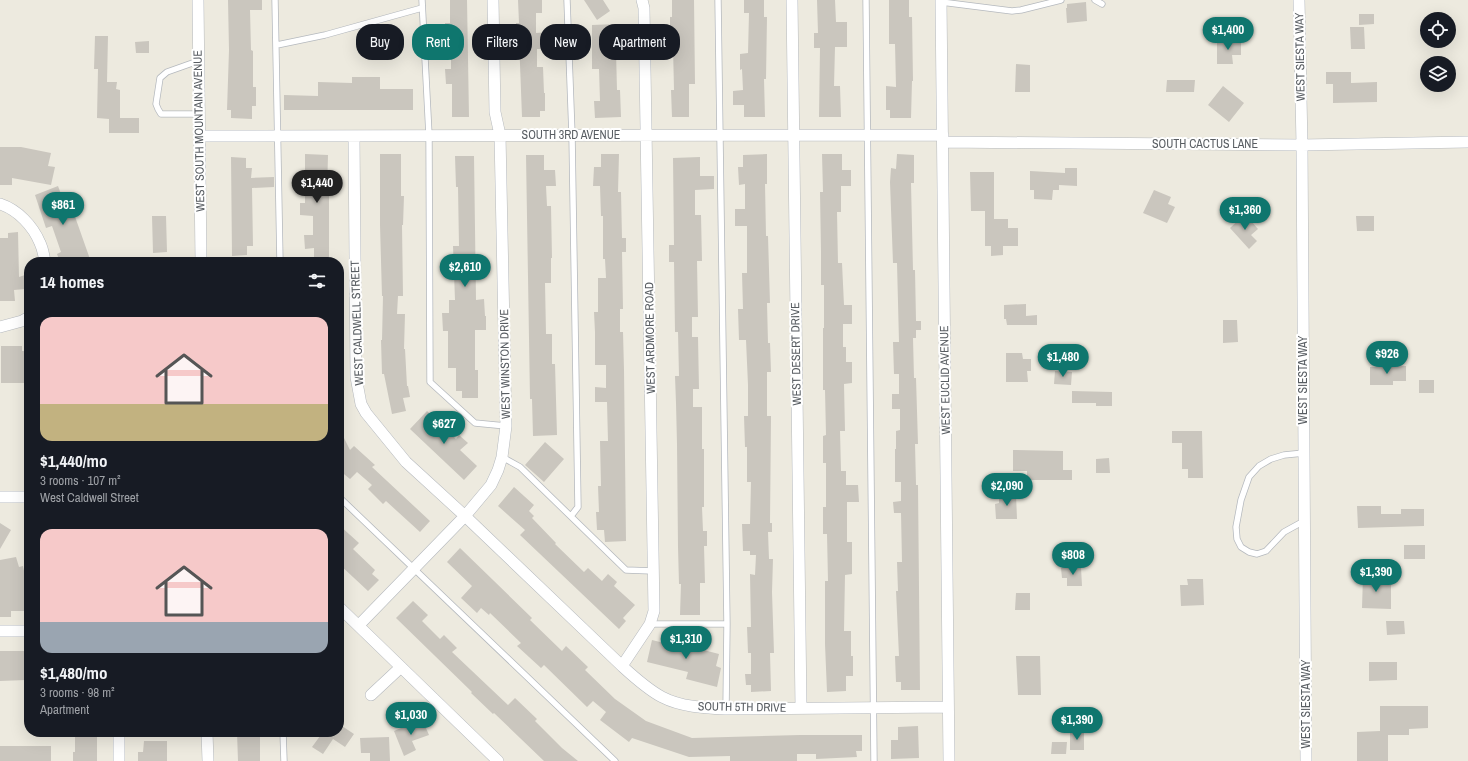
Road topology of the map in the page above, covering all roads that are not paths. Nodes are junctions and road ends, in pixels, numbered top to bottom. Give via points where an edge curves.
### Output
1 (198, 0) edge
2 (275, 0) edge
3 (422, 0) edge
4 (493, 0) edge
5 (567, 0) edge
6 (642, 0) edge
7 (718, 0) edge
8 (792, 0) edge
9 (866, 0) edge
10 (1061, 0) edge
11 (1095, 0) edge
12 (1299, 0) edge
13 (941, 1) edge
14 (1102, 4) dead end
15 (422, 8) junction
16 (277, 46) junction
17 (198, 61) junction
18 (198, 114) junction
19 (277, 135) junction
20 (429, 135) junction
21 (500, 135) junction
22 (572, 135) junction
23 (647, 135) junction
24 (720, 135) junction
25 (793, 135) junction
26 (867, 135) junction
27 (199, 136) junction
28 (354, 136) junction
29 (943, 139) junction
30 (1468, 142) edge
31 (1302, 145) junction
32 (0, 204) edge
33 (44, 257) edge
34 (201, 257) edge
35 (280, 257) edge
36 (24, 320) edge
37 (0, 327) edge
38 (506, 426) junction
39 (1304, 452) junction
40 (502, 457) junction
41 (0, 497) edge
42 (24, 497) edge
43 (344, 501) edge
44 (465, 516) junction
45 (571, 516) junction
46 (1304, 520) junction
47 (414, 569) junction
48 (653, 571) junction
49 (344, 611) edge
50 (650, 624) junction
51 (727, 624) junction
52 (359, 625) junction
53 (0, 631) edge
54 (24, 631) edge
55 (401, 666) junction
56 (622, 666) junction
57 (371, 695) dead end
58 (948, 707) junction
59 (801, 708) junction
60 (874, 708) junction
61 (726, 709) junction
62 (119, 737) edge
63 (207, 737) edge
64 (283, 737) edge
65 (119, 761) edge
66 (208, 761) edge
67 (284, 761) edge
68 (498, 761) edge
69 (615, 761) edge
70 (874, 761) edge
71 (949, 761) edge
72 (1306, 761) edge

1 - 17 street, WEST SOUTH MOUNTAIN AVENUE
2 - 16 lane
3 - 15 lane
4 - 21 street, WEST WINSTON DRIVE via 495,112
5 - 22 lane
6 - 23 street, WEST ARDMORE ROAD
7 - 24 lane
8 - 25 street, WEST DESERT DRIVE
9 - 26 lane
10 - 13 lane via 1021,10
11 - 14 lane
12 - 31 street, WEST SIESTA WAY
13 - 29 street, WEST EUCLID AVENUE
15 - 16 lane
15 - 20 lane
16 - 19 lane
17 - 18 street, WEST SOUTH MOUNTAIN AVENUE
17 - 18 lane via 182,65 160,78 156,104 161,114
18 - 27 street, WEST SOUTH MOUNTAIN AVENUE
19 - 27 street, SOUTH 3RD AVENUE
19 - 28 street, SOUTH 3RD AVENUE
19 - 35 lane
20 - 21 street, SOUTH 3RD AVENUE
20 - 28 street, SOUTH 3RD AVENUE
20 - 38 lane via 430,382 475,423
21 - 22 street, SOUTH 3RD AVENUE
21 - 38 street, WEST WINSTON DRIVE
22 - 23 street, SOUTH 3RD AVENUE
22 - 45 lane via 578,507
23 - 24 street, SOUTH 3RD AVENUE
23 - 48 street, WEST ARDMORE ROAD
24 - 25 street, SOUTH 3RD AVENUE
24 - 51 lane
25 - 26 street, SOUTH 3RD AVENUE
25 - 59 street, WEST DESERT DRIVE
26 - 29 street, SOUTH 3RD AVENUE
26 - 60 lane
27 - 34 street, WEST SOUTH MOUNTAIN AVENUE
28 - 44 street, WEST CALDWELL STREET via 356,377 360,404 406,462
29 - 31 street, SOUTH CACTUS LANE
29 - 58 street, WEST EUCLID AVENUE
30 - 31 street, SOUTH CACTUS LANE
31 - 39 street, WEST SIESTA WAY
32 - 33 street via 20,214 40,243
36 - 37 street
38 - 40 street, WEST WINSTON DRIVE
39 - 46 street, WEST SIESTA WAY
39 - 46 lane via 1270,459 1249,477 1241,500 1236,527 1237,539 1241,547 1257,554 1266,551 1284,532
40 - 44 street, WEST WINSTON DRIVE via 491,485
40 - 45 lane via 520,468
41 - 42 street
43 - 47 lane
44 - 47 street, WEST WINSTON DRIVE
44 - 56 street, SOUTH 5TH DRIVE
45 - 48 lane via 626,570
46 - 72 street, WEST SIESTA WAY
47 - 52 street, WEST WINSTON DRIVE
47 - 69 lane
48 - 50 street, WEST ARDMORE ROAD via 654,610
49 - 52 street
50 - 51 lane
50 - 56 street, WEST ARDMORE ROAD
51 - 61 lane
52 - 55 street
53 - 54 street
55 - 57 street
55 - 68 street
56 - 61 street, SOUTH 5TH DRIVE via 662,697 681,704
58 - 60 street, SOUTH 5TH DRIVE
58 - 71 street, WEST EUCLID AVENUE
59 - 60 street, SOUTH 5TH DRIVE
59 - 61 street, SOUTH 5TH DRIVE
60 - 70 lane
62 - 65 street
63 - 66 street
64 - 67 lane

